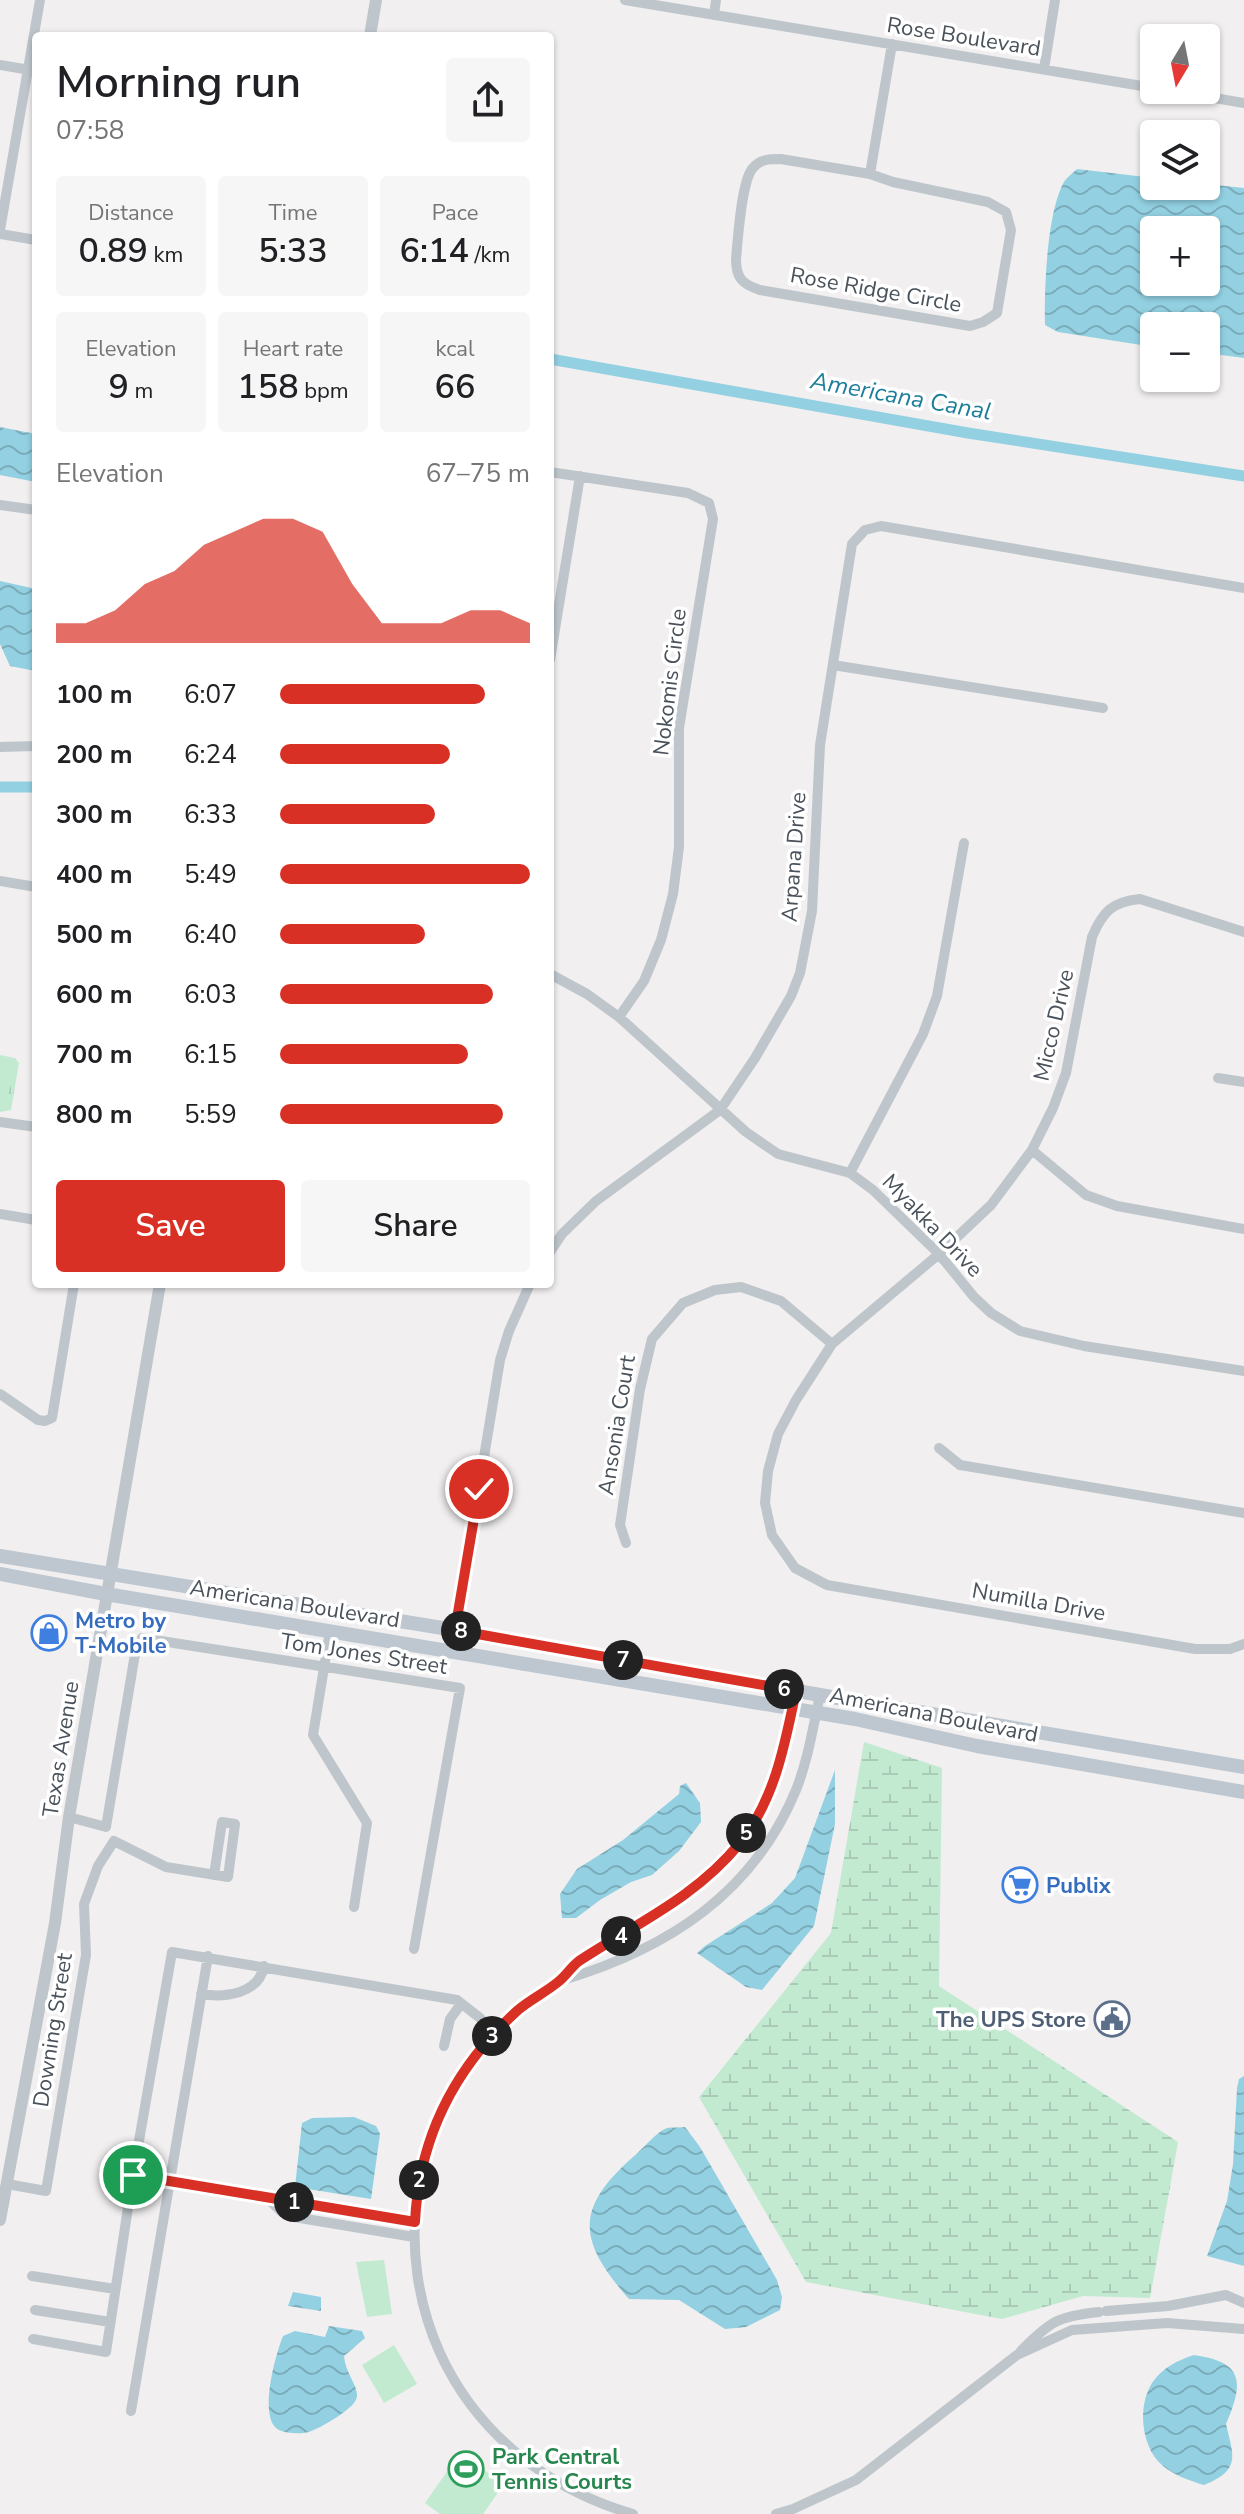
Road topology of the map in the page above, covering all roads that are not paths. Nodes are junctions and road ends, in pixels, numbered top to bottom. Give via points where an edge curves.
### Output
1 (40, 0) edge
2 (376, 0) edge
3 (625, 0) edge
4 (716, 0) edge
5 (1055, 0) edge
6 (714, 15) junction
7 (36, 32) edge
8 (371, 32) edge
9 (892, 44) junction
10 (0, 65) edge
11 (1044, 69) junction
12 (32, 70) edge
13 (1140, 86) edge
14 (1220, 99) edge
15 (1244, 103) edge
16 (870, 174) junction
17 (0, 232) edge
18 (32, 239) edge
19 (554, 473) edge
20 (580, 476) junction
21 (0, 505) edge
22 (32, 509) edge
23 (1244, 588) edge
24 (554, 635) edge
25 (833, 665) junction
26 (1103, 708) dead end
27 (32, 746) edge
28 (0, 747) edge
29 (964, 843) dead end
30 (0, 881) edge
31 (32, 886) edge
32 (1244, 932) edge
33 (554, 976) edge
34 (619, 1017) junction
35 (1218, 1078) dead end
36 (1244, 1082) edge
37 (720, 1110) junction
38 (0, 1122) edge
39 (32, 1126) edge
40 (1032, 1150) junction
41 (850, 1173) junction
42 (0, 1214) edge
43 (32, 1219) edge
44 (1244, 1229) edge
45 (554, 1246) edge
46 (939, 1254) junction
47 (73, 1288) edge
48 (159, 1288) edge
49 (528, 1288) edge
50 (832, 1344) junction
51 (1244, 1371) edge
52 (0, 1394) edge
53 (939, 1448) dead end
54 (1244, 1513) edge
55 (626, 1543) dead end
56 (0, 1556) edge
57 (110, 1573) junction
58 (0, 1574) edge
59 (827, 1585) joint
60 (106, 1594) junction
61 (455, 1630) junction
62 (330, 1631) junction
63 (1244, 1644) edge
64 (452, 1651) junction
65 (324, 1667) junction
66 (796, 1691) junction
67 (820, 1695) junction
68 (793, 1709) junction
69 (816, 1712) junction
70 (981, 1723) junction
71 (977, 1746) junction
72 (1142, 1749) junction
73 (1244, 1767) edge
74 (1101, 1769) junction
75 (1244, 1792) edge
76 (69, 1817) junction
77 (214, 1875) junction
78 (354, 1907) dead end
79 (414, 1949) dead end
80 (208, 1956) junction
81 (264, 1966) junction
82 (561, 1980) junction
83 (201, 1994) junction
84 (461, 2004) junction
85 (494, 2034) junction
86 (444, 2046) dead end
87 (133, 2175) junction
88 (168, 2179) junction
89 (7, 2184) junction
90 (267, 2197) junction
91 (0, 2220) edge
92 (415, 2222) junction
93 (414, 2237) junction
94 (32, 2276) dead end
95 (115, 2289) junction
96 (1244, 2303) edge
97 (35, 2310) dead end
98 (110, 2322) junction
99 (1244, 2329) edge
100 (33, 2339) dead end
101 (1017, 2355) junction
102 (131, 2411) dead end
103 (633, 2514) edge
104 (776, 2514) edge

1 - 7 street
2 - 8 street
3 - 6 street, Rose Boulevard
4 - 6 street
5 - 11 street
6 - 9 street, Rose Boulevard
9 - 11 street, Rose Boulevard
9 - 16 street
10 - 12 street
11 - 13 street, Rose Boulevard
12 - 17 street
14 - 15 street
16 - 16 street, Rose Ridge Circle via 988,202 1006,212 1011,230 997,313 970,326 744,284 736,259 753,167 781,159
17 - 18 street
19 - 20 street, Nokomis Circle
20 - 24 street
20 - 34 street, Nokomis Circle via 688,493 709,503 713,519 679,728 679,847 673,894 644,981
21 - 22 street
23 - 25 street, Arpana Drive via 881,526 865,530 852,544
25 - 26 street
25 - 37 street, Arpana Drive via 820,745 812,911 800,973 755,1058
27 - 28 street
29 - 41 street via 937,996 923,1034
30 - 31 street
32 - 40 street, Micco Drive via 1140,899 1112,907 1100,917 1066,1073
33 - 34 street, Myakka Drive
34 - 37 street, Myakka Drive
35 - 36 street
37 - 41 street, Myakka Drive via 778,1154
37 - 45 street, Arpana Drive via 596,1201
38 - 39 street
40 - 44 street via 1086,1195 1117,1206
40 - 46 street, Micco Drive via 991,1205
41 - 46 street, Myakka Drive
42 - 43 street
46 - 50 street, Micco Drive
46 - 51 street, Myakka Drive via 974,1297 1020,1331
47 - 52 street via 52,1418 38,1420
48 - 57 street, Texas Avenue
49 - 61 street via 500,1360
50 - 55 street, Ansonia Court via 781,1301 741,1287 715,1290 683,1303 652,1339 640,1389 620,1525
50 - 59 street, Micco Drive via 778,1434 765,1503 772,1535 795,1568
53 - 54 street via 960,1465
56 - 57 main road, Americana Boulevard
57 - 60 street, Texas Avenue
57 - 61 main road, Americana Boulevard
58 - 60 main road, Americana Boulevard
59 - 63 street, Numilla Drive via 1195,1649
60 - 62 main road, Americana Boulevard
60 - 76 street, Texas Avenue
61 - 64 street
61 - 66 main road, Americana Boulevard
62 - 64 main road, Americana Boulevard
62 - 65 street
64 - 68 main road, Americana Boulevard
65 - 76 street, Tom Jones Street via 142,1638 136,1648 106,1827
65 - 78 street via 313,1735 367,1823
65 - 79 street, Tom Jones Street via 460,1688
66 - 67 main road, Americana Boulevard
66 - 68 street
67 - 69 street
67 - 70 main road, Americana Boulevard
68 - 69 main road, Americana Boulevard
68 - 82 street via 768,1797 742,1840 683,1898 575,1963
69 - 71 main road, Americana Boulevard
69 - 82 street via 802,1775 788,1807 772,1839 732,1890 674,1933
70 - 71 main road
70 - 72 main road, Americana Boulevard
71 - 74 main road, Americana Boulevard
72 - 73 main road, Americana Boulevard
72 - 74 main road via 1117,1756
74 - 75 main road, Americana Boulevard
76 - 89 street, Texas Avenue
77 - 77 street via 228,1877 235,1824 222,1822
77 - 89 street, Downing Street via 166,1867 114,1841 84,1904 86,1955 46,2191
80 - 81 street
80 - 83 street
80 - 87 street via 172,1952
81 - 83 street via 262,1977 251,1987 225,1997
81 - 84 street
82 - 85 street
83 - 88 street
84 - 85 street
84 - 86 street via 450,2019
85 - 92 street via 463,2071 432,2131
87 - 88 street
87 - 95 street
88 - 90 street
88 - 102 street
89 - 91 street, Texas Avenue
90 - 92 street
90 - 93 street via 294,2217
92 - 93 street
93 - 103 street via 418,2283 435,2342 479,2416 537,2470 585,2498
94 - 95 street
95 - 98 street
96 - 101 street via 1226,2295 1068,2315 1040,2331
97 - 98 street
98 - 100 street via 106,2352
99 - 101 street via 1167,2323 1072,2330
101 - 104 street via 856,2480

